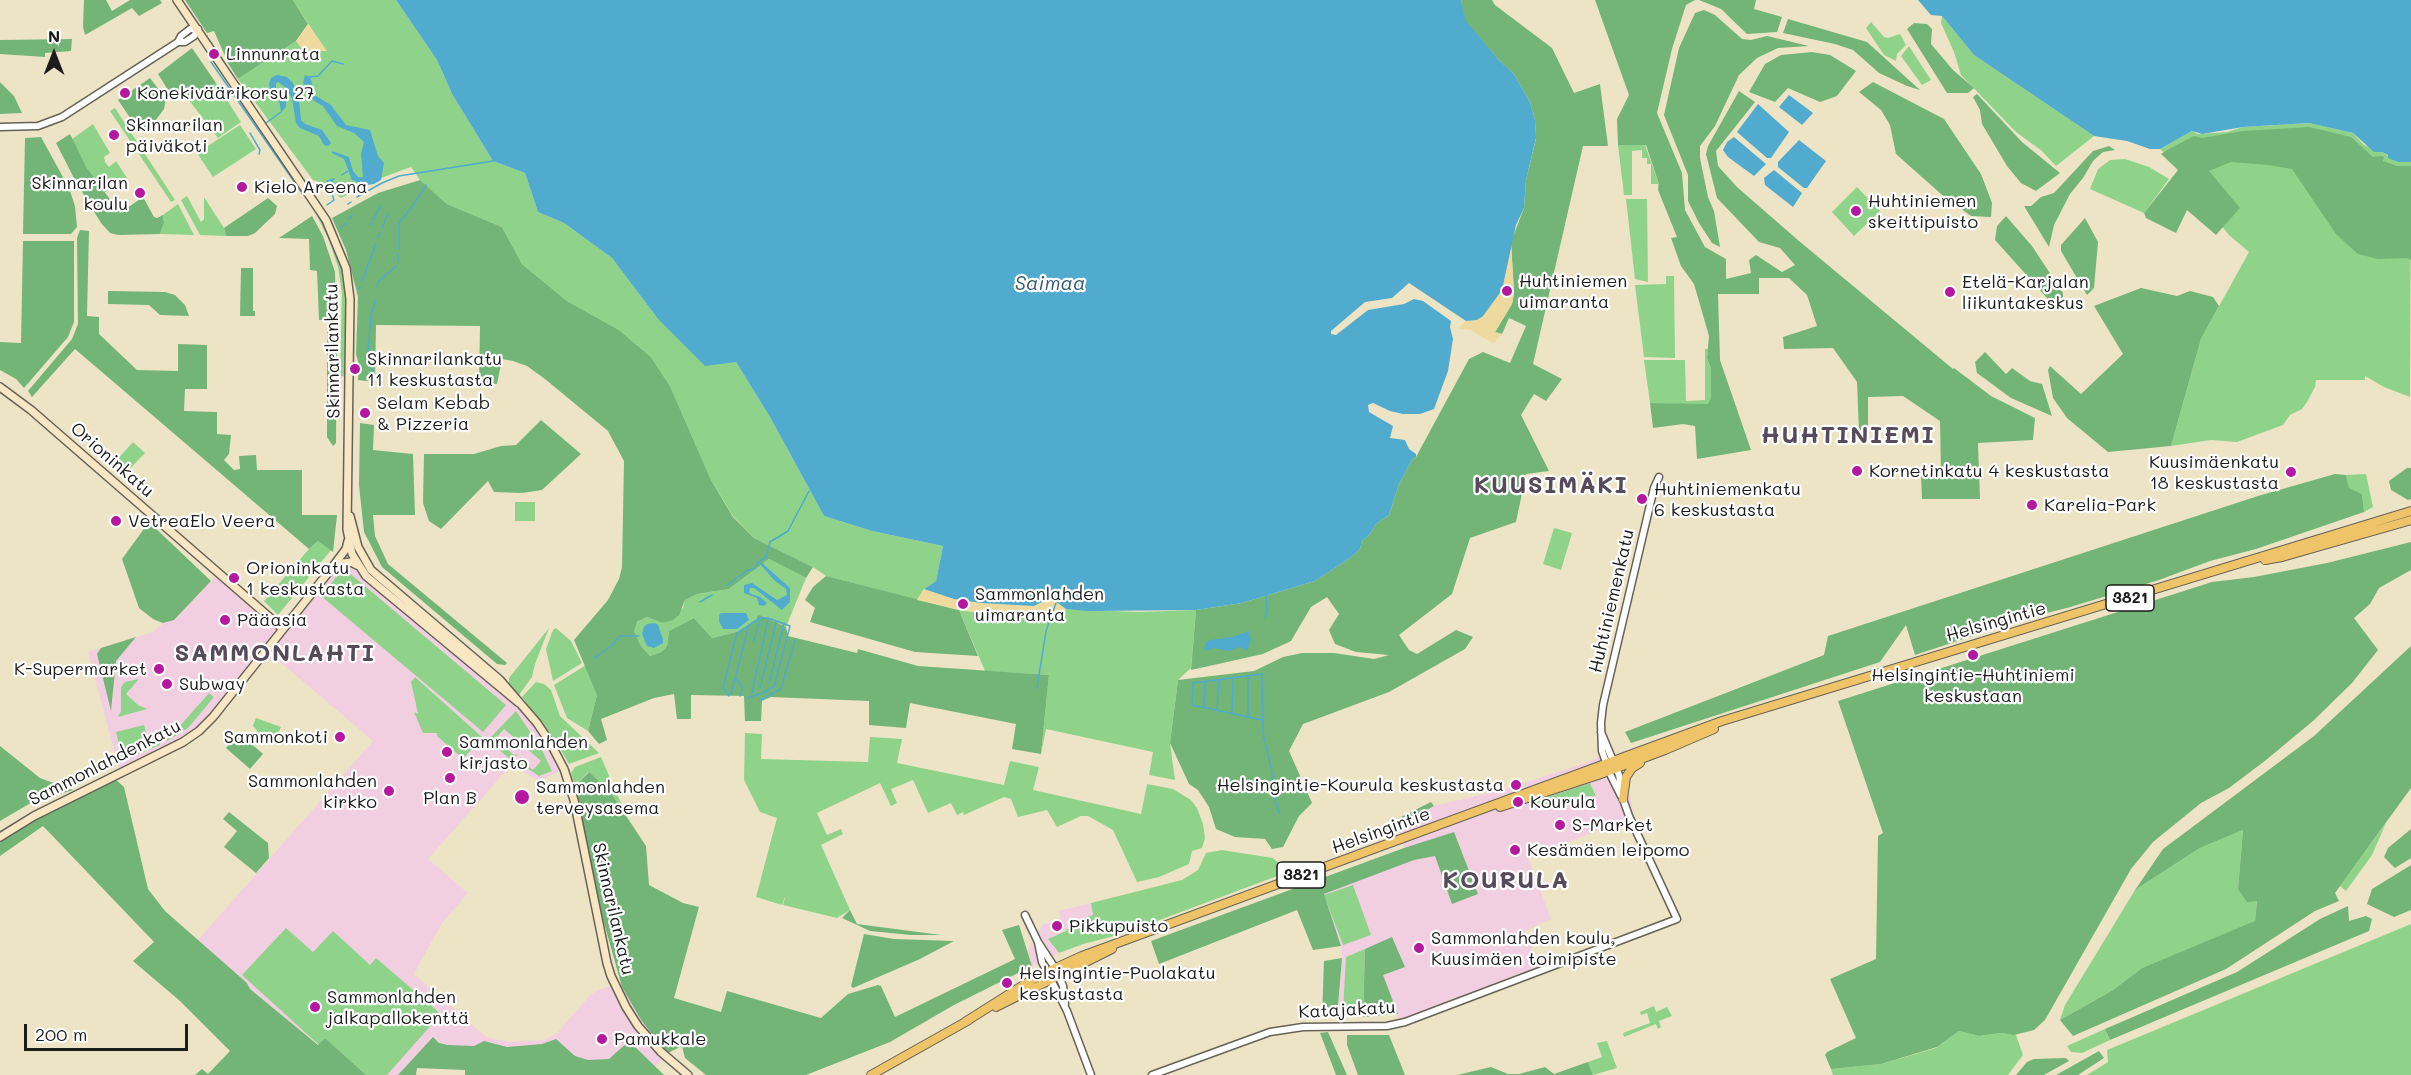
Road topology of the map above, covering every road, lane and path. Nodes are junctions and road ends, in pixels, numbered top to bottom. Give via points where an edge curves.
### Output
1 (177, 0) edge
2 (198, 29) junction
3 (0, 127) edge
4 (0, 387) edge
5 (1659, 477) dead end
6 (347, 499) junction
7 (2411, 511) edge
8 (2411, 520) edge
9 (357, 543) junction
10 (350, 552) junction
11 (343, 562) junction
12 (2250, 562) junction
13 (362, 564) junction
14 (332, 569) junction
15 (283, 629) junction
16 (1750, 713) junction
17 (1665, 750) junction
18 (1612, 766) junction
19 (1623, 800) junction
20 (0, 837) edge
21 (1025, 915) dead end
22 (1677, 919) joint
23 (1142, 934) junction
24 (1038, 942) junction
25 (1055, 968) junction
26 (1048, 976) junction
27 (1059, 976) junction
28 (1067, 1011) junction
29 (688, 1075) edge
30 (871, 1075) edge
31 (1091, 1075) edge
32 (1152, 1075) edge

1 - 2 main road, Skinnarilankatu
2 - 3 street via 190,29 177,42 62,117 38,126
2 - 6 main road, Skinnarilankatu via 326,220 346,268 350,299
4 - 15 main road, Orioninkatu via 32,410
5 - 18 street, Huhtiniemenkatu via 1604,697 1602,749
6 - 9 main road, Skinnarilankatu
6 - 10 main road, Skinnarilankatu
7 - 12 main road, Helsingintie / 3821
8 - 12 main road, Helsingintie / 3821 via 2282,557
9 - 10 main road, Sammonlahdenkatu
9 - 13 main road, Skinnarilankatu
10 - 11 main road, Sammonlahdenkatu
10 - 13 main road, Skinnarilankatu
10 - 14 main road, Sammonlahdenkatu
11 - 13 main road
11 - 14 main road, Sammonlahdenkatu
12 - 16 main road, Helsingintie / 3821
13 - 29 main road, Skinnarilankatu via 500,680 551,744 574,800 607,963 620,997 652,1043
14 - 15 main road, Sammonlahdenkatu
15 - 20 main road, Sammonlahdenkatu via 194,735
16 - 17 main road, Helsingintie / 3821
16 - 18 main road, Helsingintie / 3821
17 - 18 main road, Helsingintie / 3821
17 - 19 main road via 1632,768 1626,777
18 - 19 street, Huhtiniemenkatu
18 - 23 main road, Helsingintie / 3821 via 1531,799 1461,818
19 - 22 street, Huhtiniemenkatu
21 - 24 street
22 - 32 street, Katajakatu via 1405,1022 1279,1030
23 - 25 main road, Helsingintie / 3821
23 - 27 main road, Helsingintie / 3821
24 - 25 street
24 - 26 street
25 - 26 main road, Helsingintie / 3821
25 - 27 street
26 - 27 main road, Helsingintie / 3821
26 - 28 street
26 - 30 main road, Helsingintie / 3821 via 1012,991
27 - 28 street
28 - 31 street

